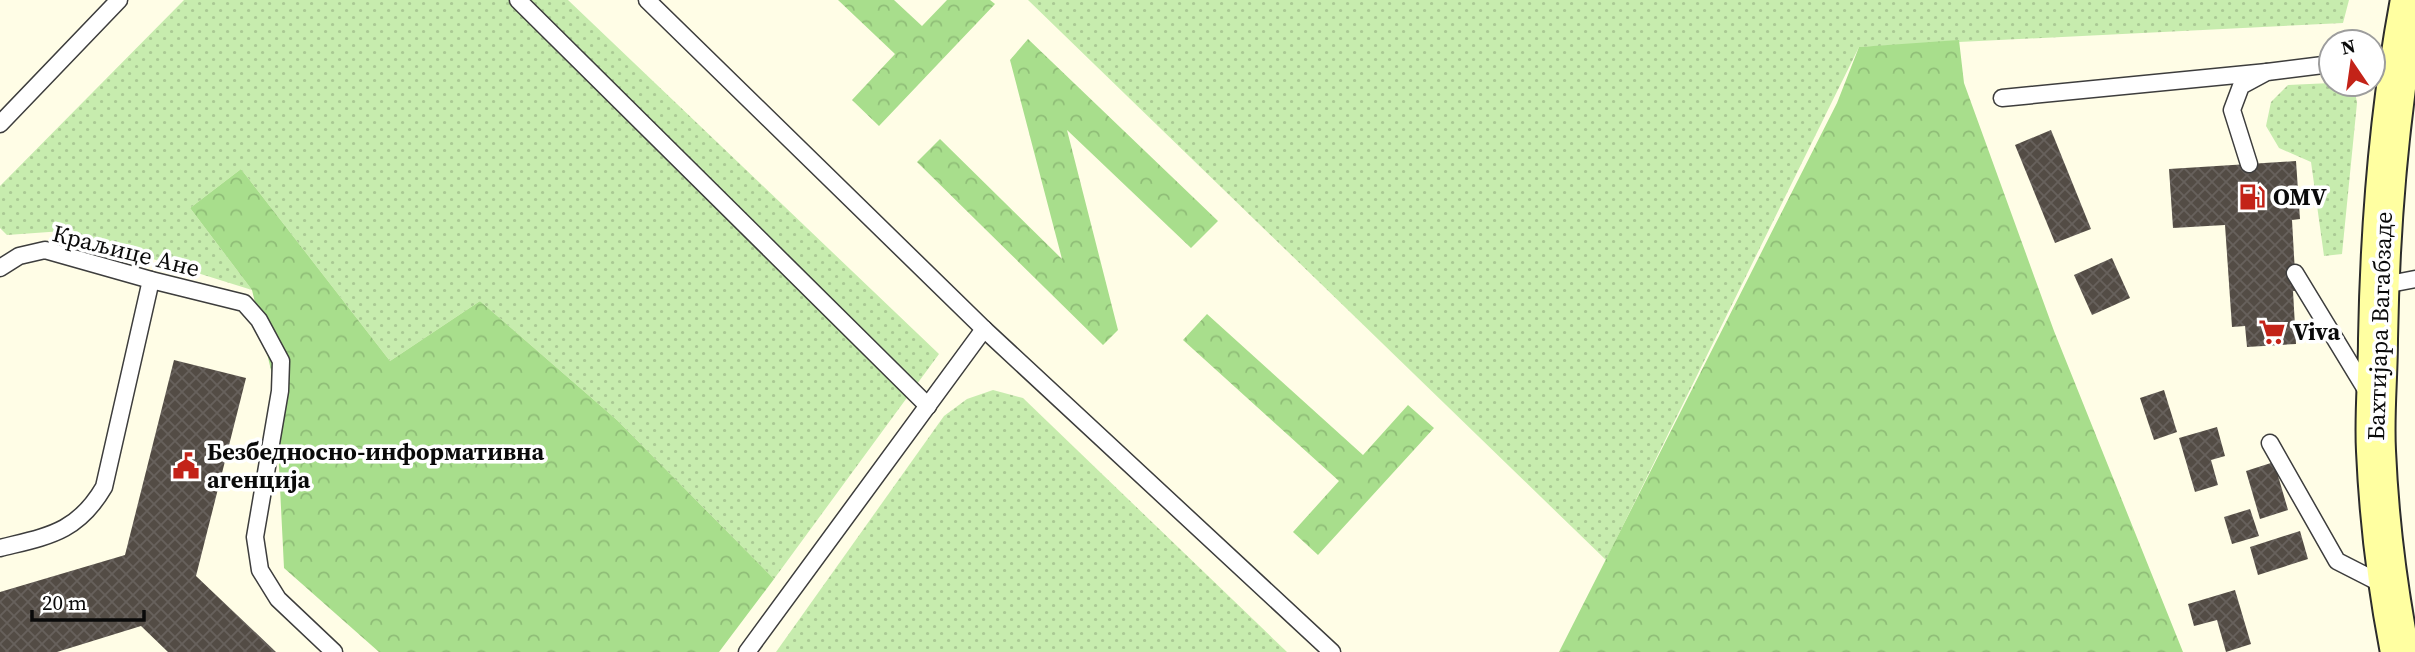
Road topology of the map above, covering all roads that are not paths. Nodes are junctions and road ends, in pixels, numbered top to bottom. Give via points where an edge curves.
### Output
1 (119, 0) edge
2 (519, 0) edge
3 (647, 0) edge
4 (2410, 0) edge
5 (2387, 56) edge
6 (2317, 66) edge
7 (2267, 72) junction
8 (2002, 98) dead end
9 (2386, 98) edge
10 (0, 124) edge
11 (2249, 164) dead end
12 (0, 268) edge
13 (2295, 272) dead end
14 (151, 280) junction
15 (2397, 283) edge
16 (984, 329) junction
17 (928, 406) junction
18 (2377, 407) junction
19 (2270, 443) dead end
20 (0, 548) edge
21 (2388, 587) junction
22 (334, 652) edge
23 (747, 652) edge
24 (1332, 652) edge
25 (2400, 652) edge

1 - 10 lane
2 - 17 lane
3 - 16 lane
4 - 5 main road, Бахтијара Вагабзаде
6 - 7 lane
7 - 8 lane
7 - 11 lane via 2241,86 2232,110
9 - 15 main road, Бахтијара Вагабзаде via 2385,168
12 - 14 lane, Краљице Ане via 19,256 45,250
13 - 18 lane
14 - 20 lane via 104,487 92,506 70,525 48,536
14 - 22 lane, Краљице Ане via 244,303 281,361 255,537 260,570 278,599
15 - 18 main road, Бахтијара Вагабзаде
16 - 17 lane
16 - 24 lane
17 - 23 lane
18 - 21 main road, Бахтијара Вагабзаде via 2376,449
19 - 21 lane via 2337,561
21 - 25 main road, Бахтијара Вагабзаде

